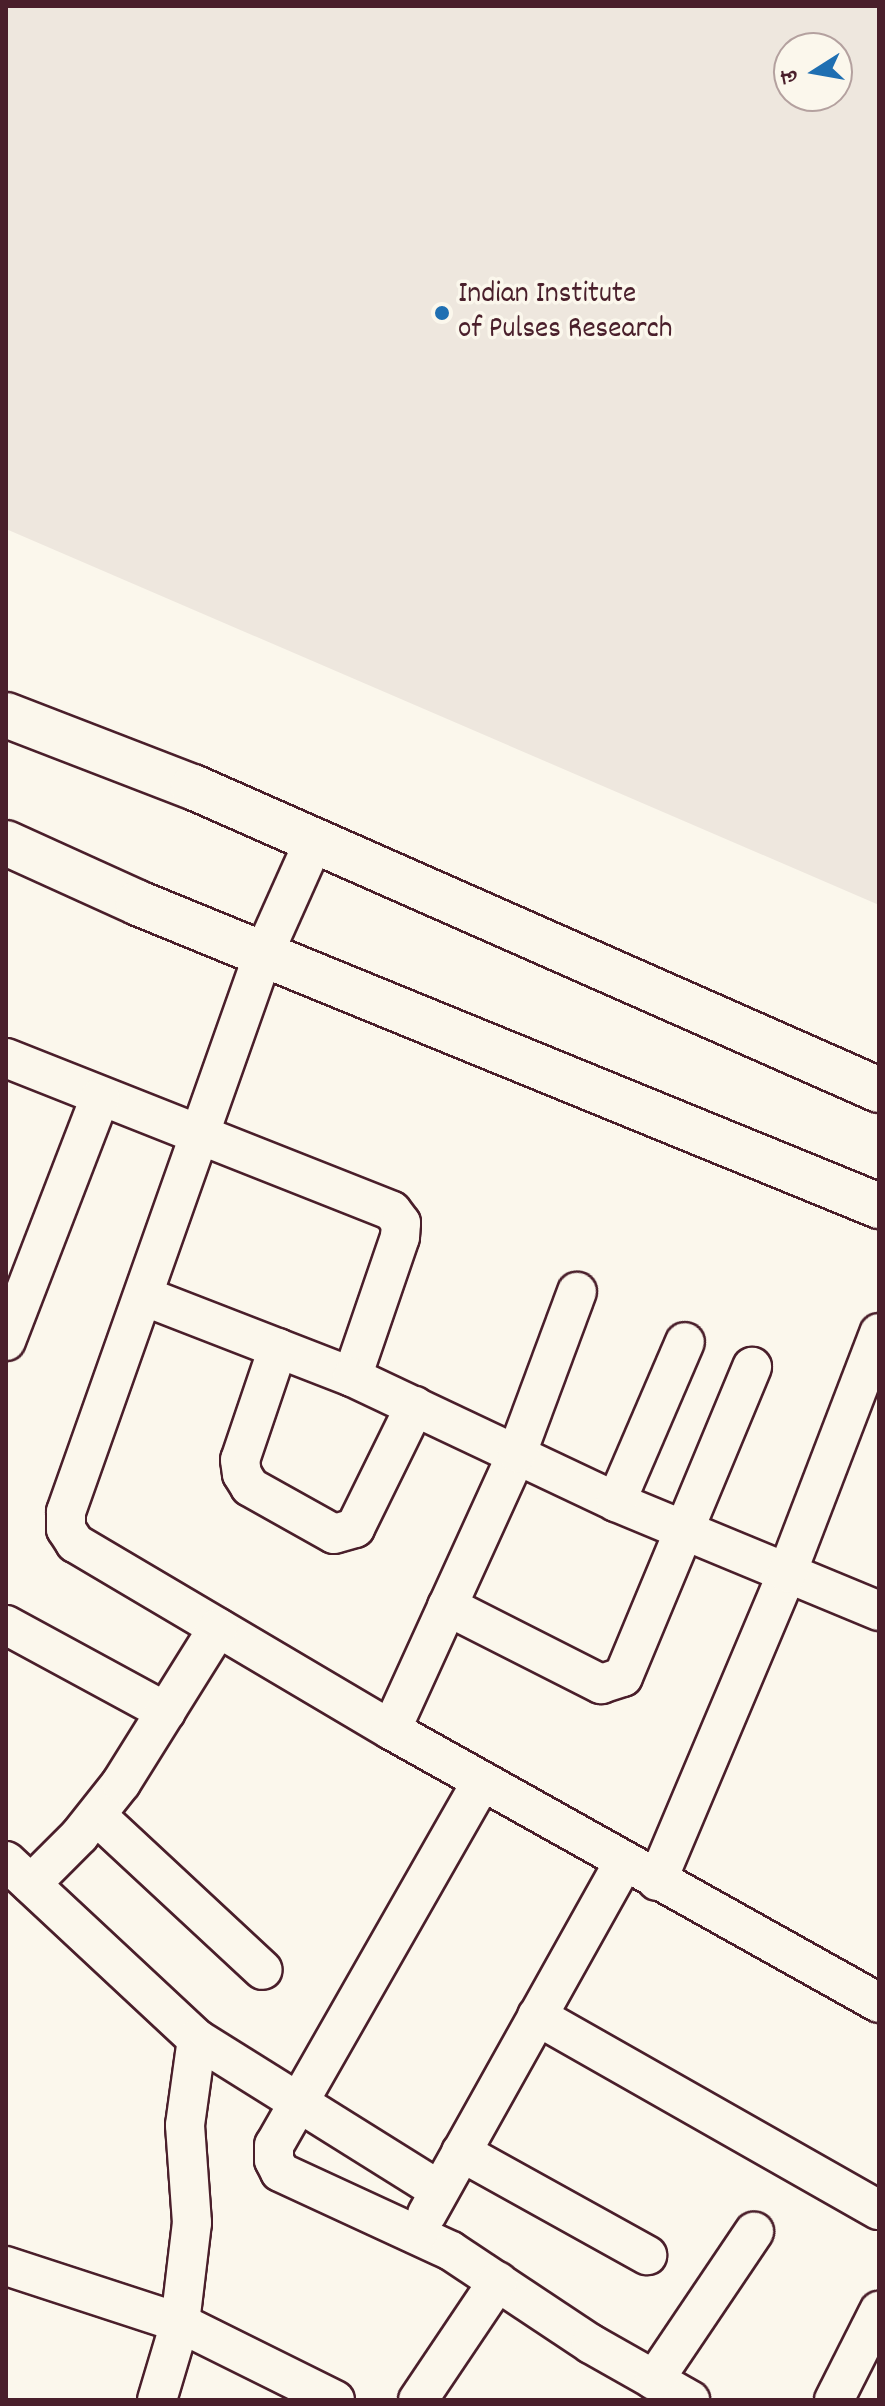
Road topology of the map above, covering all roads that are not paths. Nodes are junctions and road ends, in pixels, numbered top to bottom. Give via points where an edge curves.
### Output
1 (6, 715) edge
2 (314, 841) junction
3 (6, 843) edge
4 (263, 955) junction
5 (9, 1066) edge
6 (879, 1090) edge
7 (100, 1098) junction
8 (199, 1138) junction
9 (879, 1206) edge
10 (577, 1292) dead end
11 (146, 1297) junction
12 (879, 1333) edge
13 (6, 1341) edge
14 (685, 1342) dead end
15 (278, 1348) junction
16 (752, 1367) dead end
17 (352, 1377) junction
18 (415, 1406) junction
19 (517, 1453) junction
20 (616, 1502) junction
21 (686, 1531) junction
22 (787, 1573) junction
23 (447, 1606) junction
24 (879, 1611) edge
25 (6, 1625) edge
26 (218, 1628) junction
27 (166, 1712) junction
28 (391, 1730) junction
29 (482, 1781) junction
30 (97, 1816) junction
31 (624, 1862) junction
32 (19, 1872) edge
33 (657, 1881) junction
34 (263, 1970) dead end
35 (879, 2003) edge
36 (537, 2016) junction
37 (197, 2039) junction
38 (297, 2104) junction
39 (461, 2152) junction
40 (439, 2190) junction
41 (879, 2210) edge
42 (754, 2232) dead end
43 (417, 2234) junction
44 (647, 2255) dead end
45 (6, 2266) edge
46 (498, 2281) junction
47 (879, 2311) edge
48 (180, 2323) junction
49 (654, 2380) junction
50 (157, 2400) edge
51 (335, 2400) edge
52 (418, 2400) edge
53 (690, 2400) edge
54 (834, 2400) edge

1 - 2 street
2 - 4 street
2 - 6 street
3 - 4 street
4 - 8 street
4 - 9 street
5 - 7 street
7 - 8 street
7 - 13 street
8 - 11 street
8 - 17 street via 392,1211 401,1223
10 - 19 street
11 - 15 street
11 - 26 street via 66,1512 66,1529 75,1543
12 - 22 street
14 - 20 street
15 - 17 street
15 - 18 street via 240,1460 242,1474 250,1487 334,1534 355,1528
16 - 21 street
17 - 18 street
18 - 19 street
19 - 20 street
19 - 23 street
20 - 21 street
21 - 22 street
21 - 23 street via 623,1677 612,1683 601,1684
22 - 24 street
22 - 33 street
23 - 28 street
25 - 27 street
26 - 27 street
26 - 28 street
27 - 30 street
28 - 29 street
29 - 31 street
29 - 38 street
30 - 32 street
30 - 34 street
31 - 33 street
31 - 36 street
32 - 37 street
33 - 35 street
36 - 39 street
36 - 41 street
37 - 38 street
37 - 48 street via 185,2125 192,2223
38 - 40 street
38 - 43 street via 274,2145 280,2172
39 - 40 street
39 - 44 street
40 - 43 street
42 - 49 street
43 - 46 street
45 - 48 street
46 - 49 street
46 - 52 street
47 - 54 street
48 - 50 street
48 - 51 street
49 - 53 street

